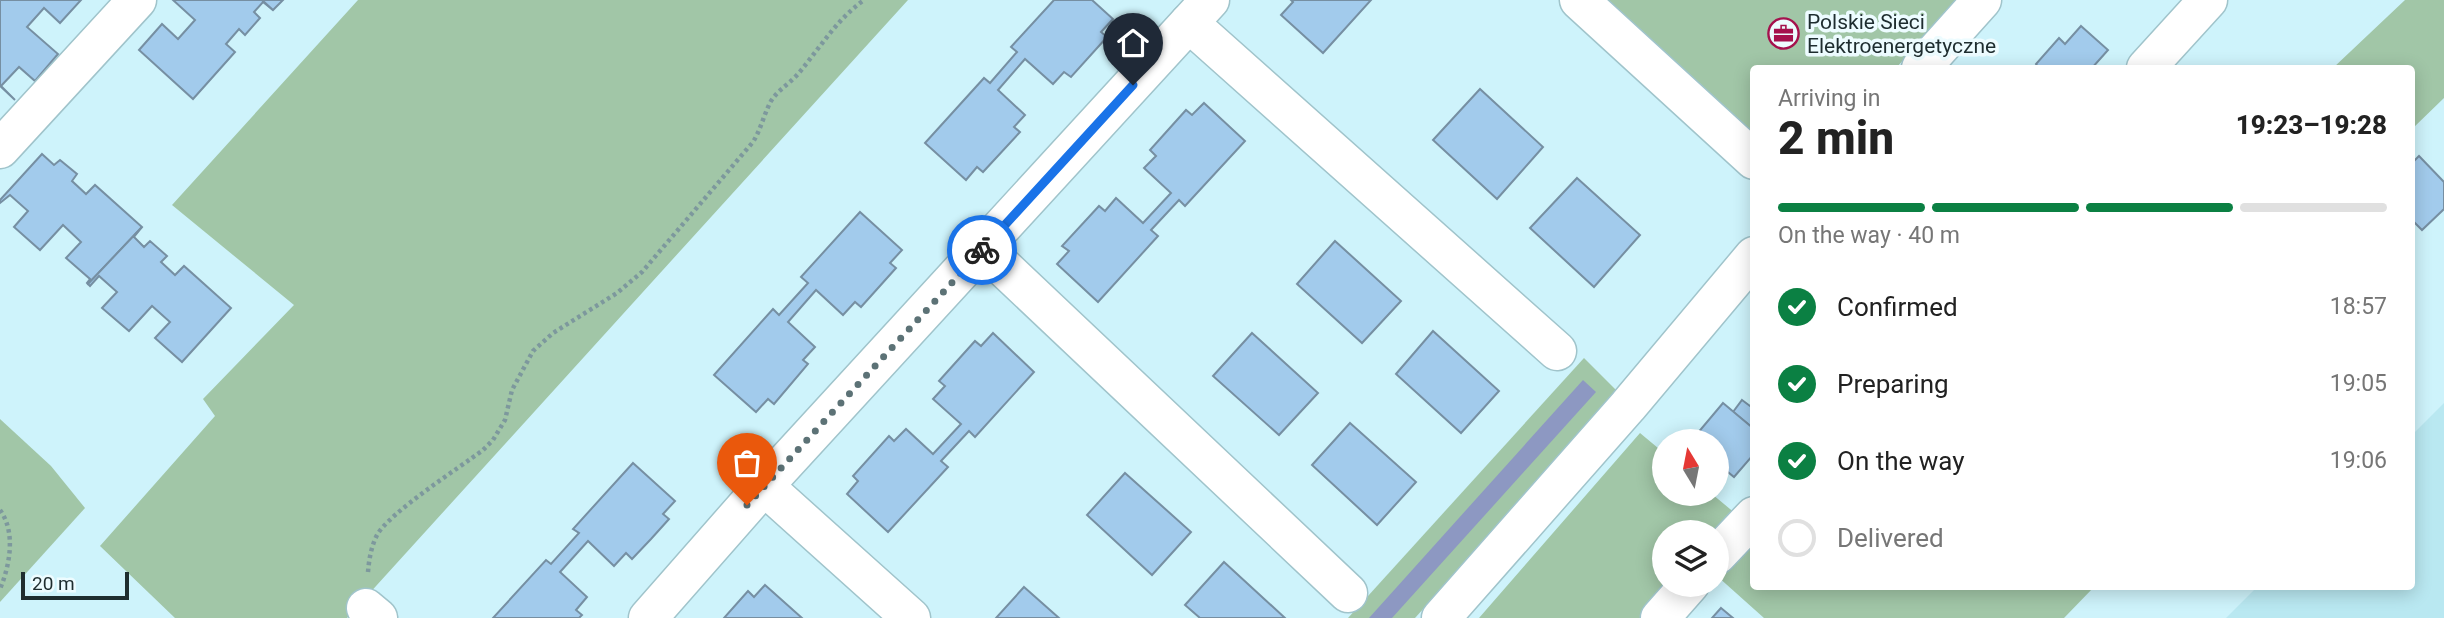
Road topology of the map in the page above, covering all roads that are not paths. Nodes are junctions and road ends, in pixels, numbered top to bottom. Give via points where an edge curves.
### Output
1 (137, 0) edge
2 (1579, 0) edge
3 (1982, 0) edge
4 (2208, 0) edge
5 (1200, 12) edge
6 (1924, 65) edge
7 (2149, 65) edge
8 (0, 149) edge
9 (1750, 156) edge
10 (983, 248) junction
11 (1750, 261) edge
12 (1557, 351) dead end
13 (764, 486) junction
14 (1750, 520) edge
15 (1729, 542) edge
16 (1348, 593) dead end
17 (1679, 597) edge
18 (648, 618) edge
19 (911, 618) edge
20 (1441, 618) edge
21 (1660, 618) edge

1 - 8 street
2 - 9 street
3 - 6 street
4 - 7 street
5 - 10 street
5 - 12 street
10 - 13 street
10 - 16 street
11 - 20 street
13 - 18 street
13 - 19 street
14 - 15 street
17 - 21 street

